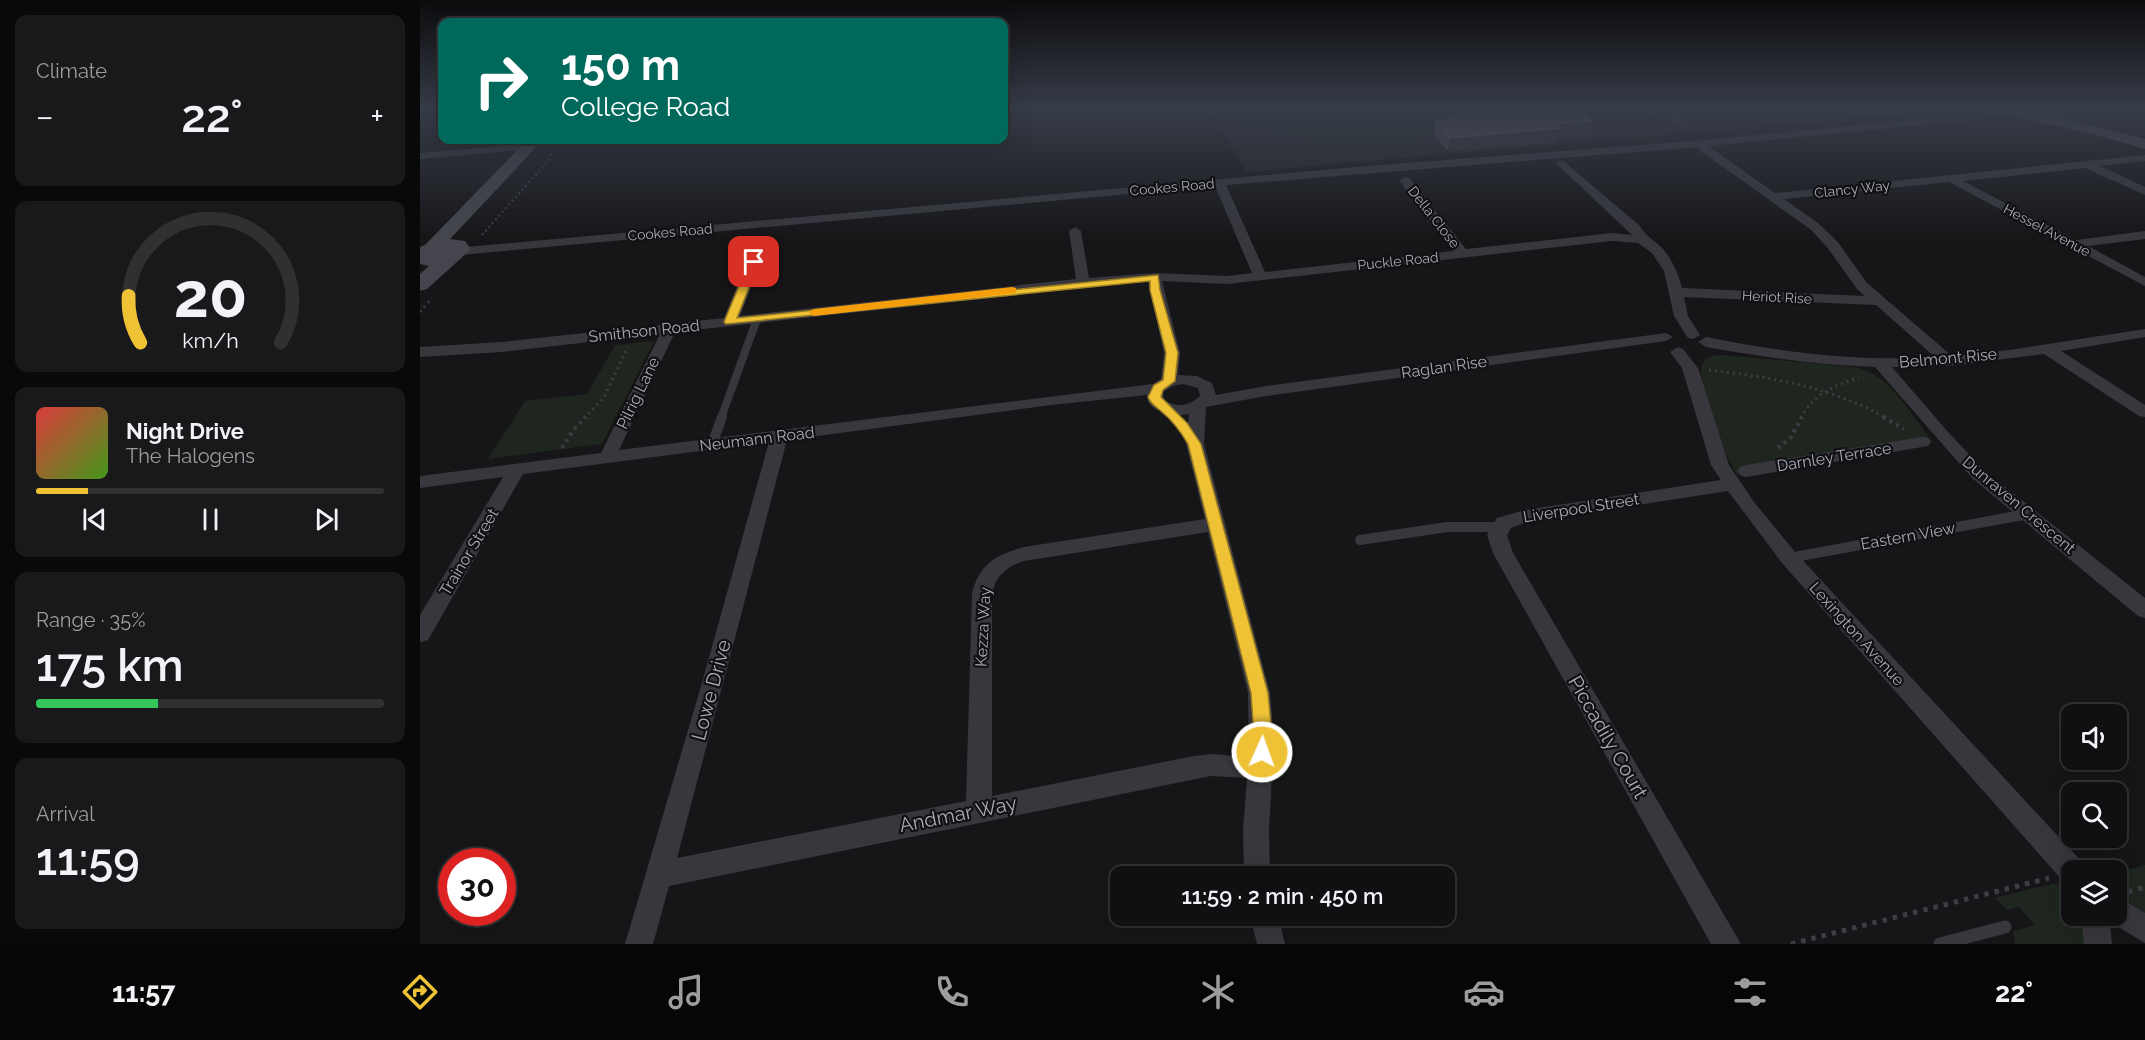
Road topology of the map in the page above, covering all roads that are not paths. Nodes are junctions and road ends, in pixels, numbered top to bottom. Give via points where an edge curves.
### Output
1 (454, 152) edge
2 (525, 152) edge
3 (1571, 152) edge
4 (1709, 152) edge
5 (420, 156) edge
6 (2145, 158) edge
7 (1562, 163) dead end
8 (2086, 164) junction
9 (1950, 178) junction
10 (1405, 180) dead end
11 (1219, 183) junction
12 (2145, 191) edge
13 (1774, 197) junction
14 (1075, 231) dead end
15 (2145, 235) edge
16 (1641, 239) junction
17 (2074, 244) junction
18 (459, 245) junction
19 (1463, 254) junction
20 (754, 262) dead end
21 (424, 264) edge
22 (1260, 276) junction
23 (1155, 277) junction
24 (2145, 282) edge
25 (1083, 283) junction
26 (1676, 292) junction
27 (1878, 301) junction
28 (758, 319) junction
29 (730, 322) junction
30 (670, 328) junction
31 (2145, 333) edge
32 (1687, 347) junction
33 (2045, 348) junction
34 (420, 352) edge
35 (1172, 353) junction
36 (1949, 361) junction
37 (1886, 370) junction
38 (1201, 394) junction
39 (1162, 395) junction
40 (2145, 412) edge
41 (779, 436) junction
42 (1922, 442) road end
43 (712, 444) junction
44 (1195, 444) junction
45 (607, 458) junction
46 (517, 469) junction
47 (1739, 478) junction
48 (420, 482) edge
49 (2028, 514) junction
50 (1216, 524) junction
51 (1500, 527) junction
52 (1360, 540) dead end
53 (1789, 558) junction
54 (2145, 610) edge
55 (420, 634) edge
56 (1260, 768) junction
57 (979, 809) junction
58 (1257, 866) edge
59 (2061, 871) edge
60 (658, 875) junction
61 (2127, 917) edge
62 (1267, 926) edge
63 (2096, 926) edge
64 (2005, 927) dead end
65 (2145, 929) edge
66 (639, 944) edge
67 (1271, 944) edge
68 (1727, 944) edge
69 (1940, 944) edge
70 (2098, 944) edge

1 - 5 street
2 - 18 street
3 - 11 street, Cookes Road
4 - 13 street
6 - 8 street, Clancy Way
7 - 16 street, Lexington Avenue via 1635,228
8 - 9 street, Clancy Way
8 - 12 street
9 - 13 street, Clancy Way
9 - 17 street, Hessel Avenue
10 - 19 street, Della Close
11 - 18 street, Cookes Road
11 - 22 street
13 - 27 street via 1824,236
14 - 25 street
15 - 17 street
16 - 19 street, Puckle Road via 1612,237
16 - 26 street, Lexington Avenue via 1663,258
17 - 24 street, Hessel Avenue
18 - 21 street
18 - 21 street
19 - 22 street, Puckle Road
20 - 29 street
22 - 23 street, Puckle Road via 1219,280
23 - 25 street, Smithson Road
23 - 35 street
25 - 28 street, Smithson Road
26 - 27 street, Heriot Rise
26 - 32 street, Lexington Avenue
27 - 36 street
28 - 29 street, Smithson Road
28 - 43 lane
29 - 30 street, Smithson Road
30 - 34 street, Smithson Road
30 - 45 street, Pilrig Lane
31 - 33 street, Belmont Rise
32 - 37 street, Belmont Rise via 1750,351
32 - 38 street, Raglan Rise via 1622,344 1266,391
32 - 47 street, Lexington Avenue via 1715,456
33 - 36 street, Belmont Rise
33 - 40 street
35 - 38 street
35 - 39 street
36 - 37 street, Belmont Rise
37 - 49 street, Dunraven Crescent via 1978,474
38 - 39 street via 1183,379
38 - 39 street via 1182,410
38 - 44 street
39 - 41 street, Neumann Road via 1094,397
39 - 44 street
41 - 43 street, Neumann Road
41 - 60 street, Lowe Drive
42 - 47 street, Darnley Terrace
43 - 45 street, Neumann Road
44 - 50 street
45 - 46 street, Neumann Road
46 - 48 street, Neumann Road
46 - 55 street, Trainor Street
47 - 51 street, Liverpool Street via 1525,516
47 - 53 street, Lexington Avenue via 1753,514
49 - 53 lane, Eastern View
49 - 54 street, Dunraven Crescent
50 - 56 street via 1260,693
50 - 57 street, Kezza Way via 1024,554 990,569 982,594
51 - 52 lane, Liverpool Street via 1446,525
51 - 68 street, Piccadily Court via 1497,535 1503,553
53 - 59 street, Lexington Avenue
56 - 57 street, Andmar Way via 1194,767
56 - 58 street
57 - 60 street, Andmar Way
60 - 66 street, Lowe Drive
61 - 65 street
62 - 67 street
63 - 70 street
64 - 69 lane

